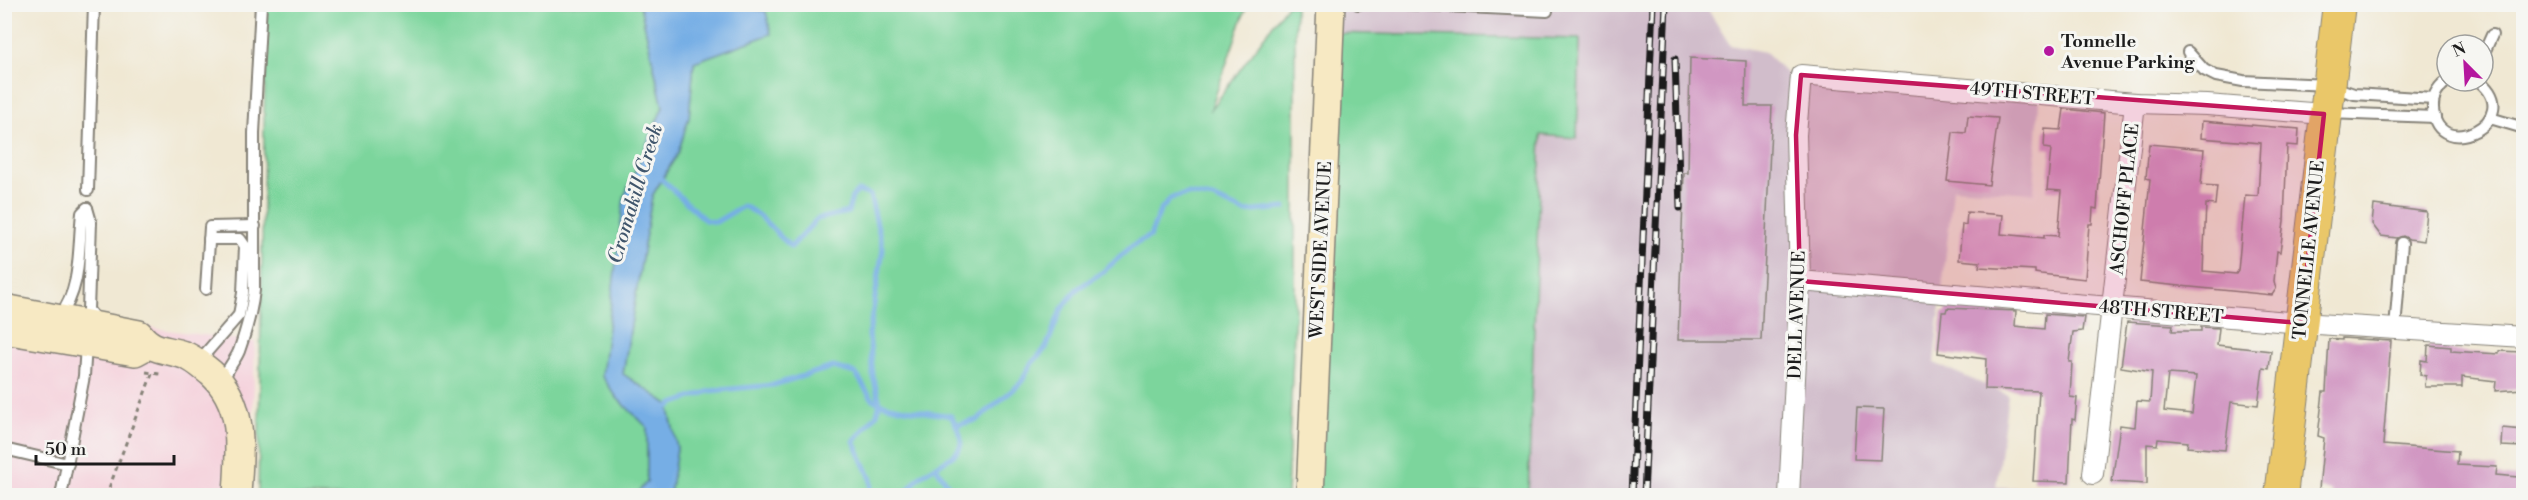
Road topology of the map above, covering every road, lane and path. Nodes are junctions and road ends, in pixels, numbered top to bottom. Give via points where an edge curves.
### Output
1 (94, 4) edge
2 (261, 4) edge
3 (1332, 4) edge
4 (1405, 4) edge
5 (1547, 4) edge
6 (2339, 4) edge
7 (2188, 52) dead end
8 (2437, 93) edge
9 (2489, 93) edge
10 (2326, 99) junction
11 (2434, 99) junction
12 (2135, 103) junction
13 (2435, 117) junction
14 (2490, 118) junction
15 (2523, 128) edge
16 (1796, 135) joint
17 (88, 190) dead end
18 (255, 226) junction
19 (209, 239) junction
20 (240, 239) junction
21 (2402, 243) dead end
22 (1800, 281) junction
23 (206, 289) dead end
24 (4, 308) edge
25 (2112, 308) junction
26 (58, 319) junction
27 (2301, 323) junction
28 (2395, 329) junction
29 (4, 330) edge
30 (93, 332) junction
31 (2523, 337) edge
32 (198, 362) junction
33 (162, 374) dead end
34 (224, 384) junction
35 (4, 450) edge
36 (68, 464) junction
37 (2093, 474) dead end
38 (61, 495) edge
39 (106, 495) edge
40 (237, 495) edge
41 (1310, 495) edge
42 (1789, 495) edge
43 (2281, 495) edge

1 - 17 lane
2 - 18 lane via 254,133
3 - 41 street, WEST SIDE AVENUE
4 - 5 lane via 1547,11
6 - 10 main road, TONNELLE AVENUE
7 - 10 lane via 2196,63 2216,76
8 - 11 lane
9 - 14 lane via 2493,104
10 - 11 lane via 2354,94
10 - 12 street, 49TH STREET via 2207,105
10 - 13 lane via 2352,112
10 - 27 main road, TONNELLE AVENUE
11 - 13 lane
12 - 16 street, 49TH STREET via 1801,75
12 - 25 street, ASCHOFF PLACE
13 - 14 lane via 2445,130 2463,136 2482,130
14 - 15 lane
16 - 22 street, DELL AVENUE
18 - 19 lane via 210,227
18 - 20 lane
18 - 34 lane via 252,311 238,354 226,370
19 - 20 lane
19 - 23 lane
20 - 32 lane via 245,246 239,315
21 - 28 lane
22 - 25 street, 48TH STREET
22 - 42 street, DELL AVENUE
24 - 26 street
25 - 27 street, 48TH STREET
25 - 37 street, ASCHOFF PLACE
26 - 30 street
26 - 30 lane via 74,288 82,213 87,208 91,222 88,310
27 - 28 street, 48TH STREET
27 - 43 main road, TONNELLE AVENUE
28 - 31 street, 48TH STREET
29 - 30 street
30 - 32 street via 140,334 148,345
30 - 36 lane
32 - 34 street
33 - 39 path via 152,373
34 - 40 street via 238,417
35 - 36 lane
36 - 38 lane

